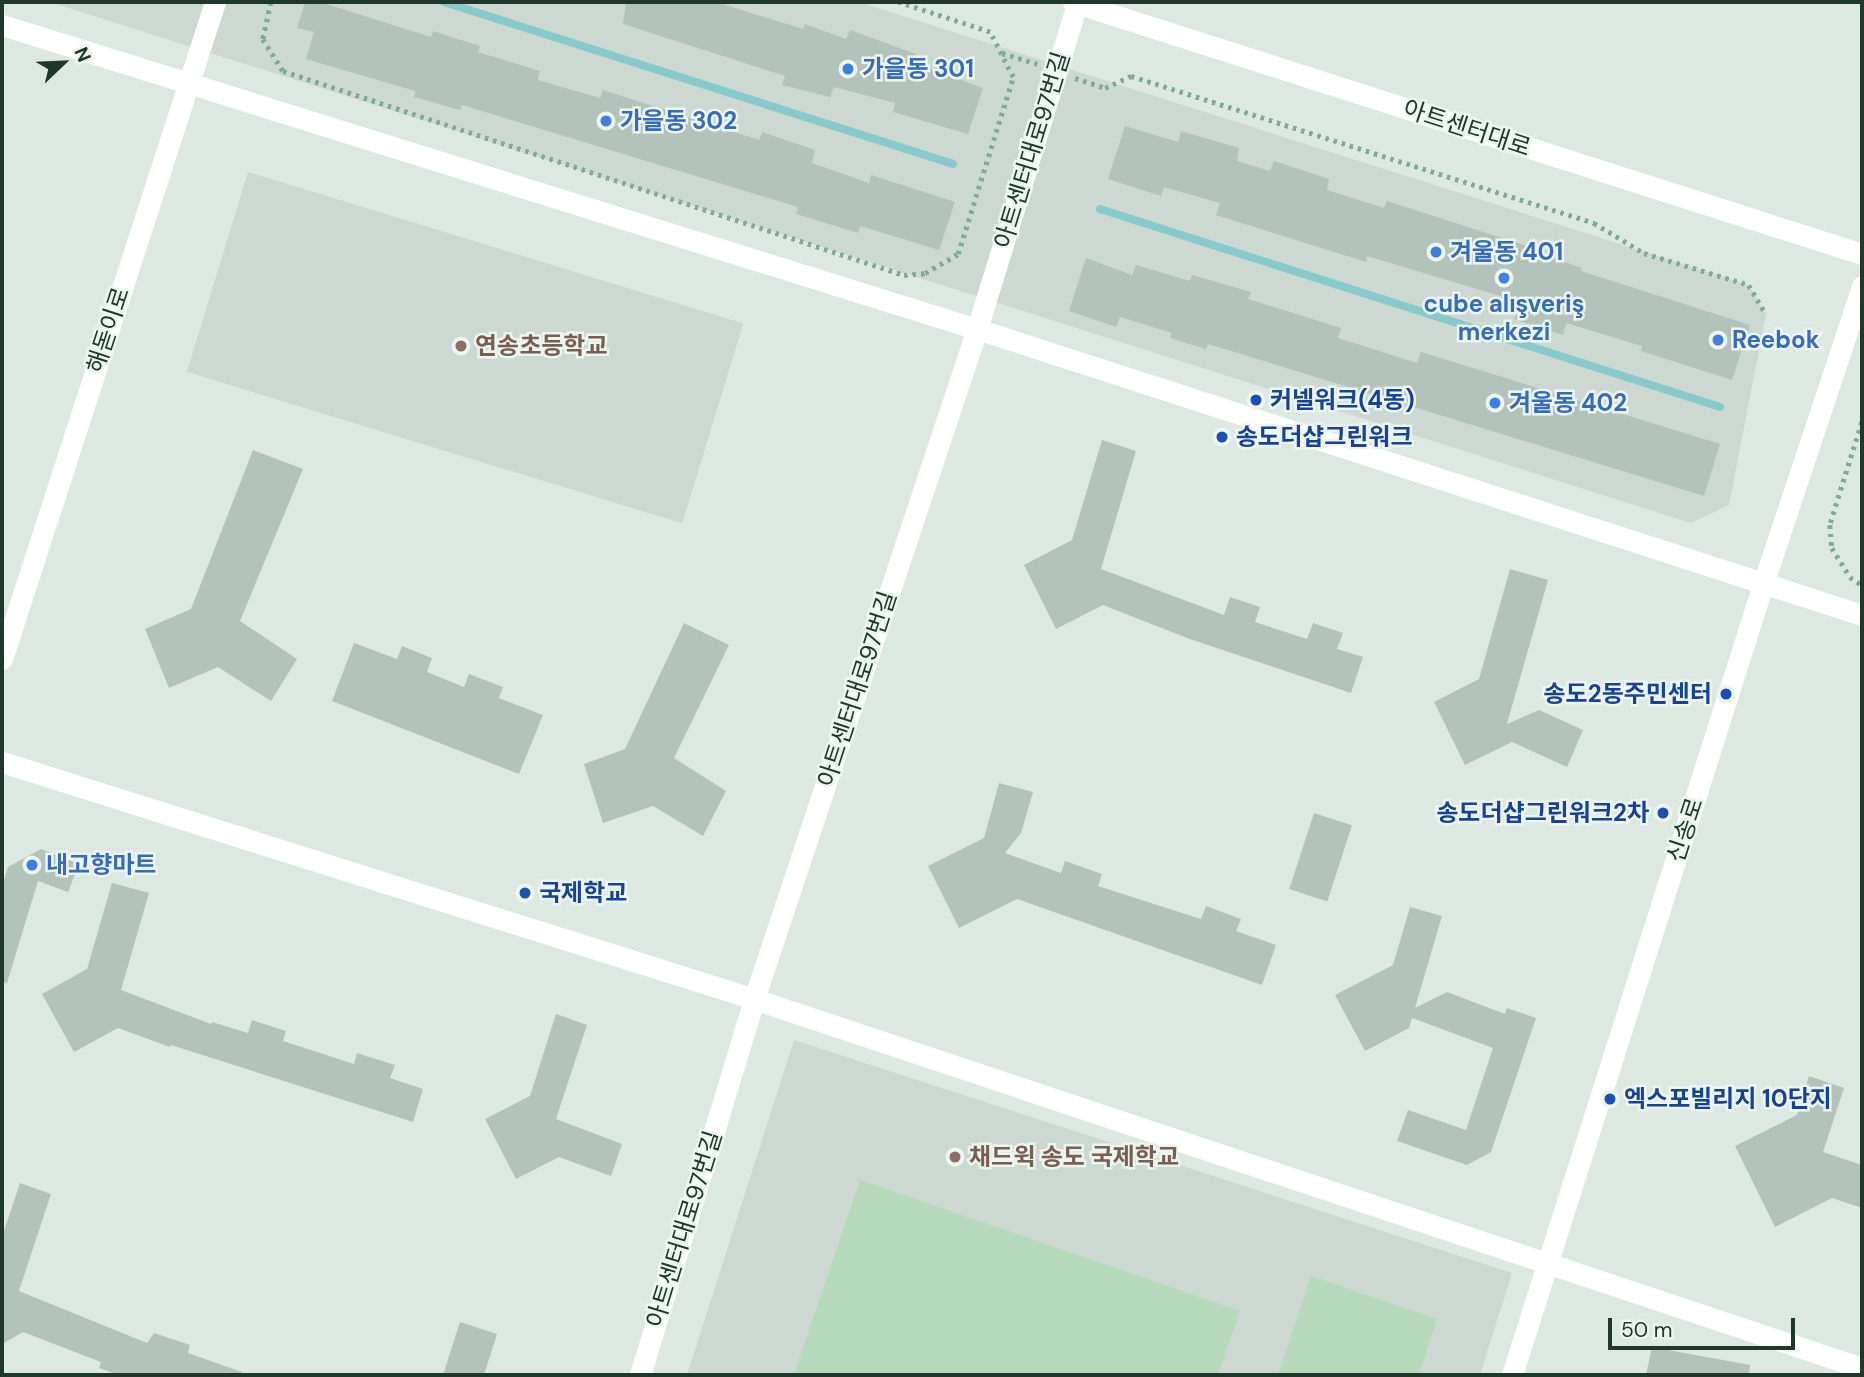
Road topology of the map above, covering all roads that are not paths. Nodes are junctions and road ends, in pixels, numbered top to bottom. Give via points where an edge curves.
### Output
1 (215, 2) edge
2 (1075, 3) edge
3 (2, 24) edge
4 (187, 84) junction
5 (1862, 254) edge
6 (1862, 286) edge
7 (976, 329) junction
8 (1763, 584) junction
9 (1862, 615) edge
10 (2, 659) edge
11 (2, 762) edge
12 (754, 999) junction
13 (1548, 1262) junction
14 (1862, 1368) edge
15 (640, 1375) edge
16 (1512, 1375) edge

1 - 4 street, 해돋이로
2 - 5 street, 아트센터대로
2 - 7 street, 아트센터대로97번길
3 - 4 street
4 - 7 street
4 - 10 street, 해돋이로
6 - 8 street, 신송로
7 - 8 street
7 - 12 street, 아트센터대로97번길
8 - 9 street
8 - 13 street, 신송로
11 - 12 street
12 - 13 street
12 - 15 street, 아트센터대로97번길
13 - 14 street
13 - 16 street, 신송로

